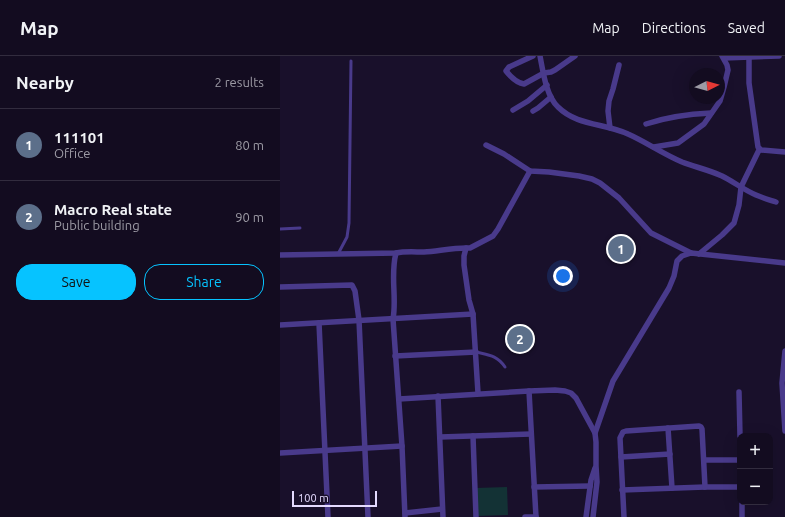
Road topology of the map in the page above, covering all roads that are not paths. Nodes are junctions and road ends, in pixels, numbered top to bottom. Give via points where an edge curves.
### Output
1 (533, 56) edge
2 (540, 56) edge
3 (574, 56) edge
4 (779, 56) edge
5 (723, 57) edge
6 (749, 57) junction
7 (351, 60) dead end
8 (619, 65) dead end
9 (544, 73) junction
10 (547, 85) junction
11 (551, 97) junction
12 (512, 110) dead end
13 (533, 111) dead end
14 (711, 113) junction
15 (646, 124) dead end
16 (610, 128) junction
17 (486, 145) dead end
18 (654, 148) junction
19 (759, 150) junction
20 (785, 152) edge
21 (530, 171) junction
22 (741, 187) junction
23 (776, 202) dead end
24 (300, 228) dead end
25 (280, 230) edge
26 (466, 248) junction
27 (396, 253) junction
28 (691, 254) junction
29 (699, 254) junction
30 (280, 255) edge
31 (338, 255) junction
32 (785, 263) edge
33 (280, 287) edge
34 (472, 314) junction
35 (393, 319) junction
36 (359, 320) junction
37 (318, 323) junction
38 (280, 325) edge
39 (785, 351) edge
40 (476, 352) junction
41 (395, 356) junction
42 (504, 367) dead end
43 (529, 391) junction
44 (739, 392) dead end
45 (478, 393) junction
46 (438, 396) junction
47 (399, 399) junction
48 (668, 428) junction
49 (785, 431) edge
50 (595, 433) junction
51 (740, 433) edge
52 (531, 434) junction
53 (473, 436) junction
54 (440, 437) junction
55 (402, 446) junction
56 (365, 448) junction
57 (325, 451) junction
58 (280, 453) edge
59 (670, 454) junction
60 (621, 457) junction
61 (704, 460) junction
62 (737, 460) edge
63 (596, 466) junction
64 (590, 486) junction
65 (534, 487) junction
66 (705, 487) junction
67 (737, 487) edge
68 (672, 488) junction
69 (622, 490) junction
70 (742, 505) edge
71 (442, 510) junction
72 (405, 515) edge
73 (328, 517) edge
74 (368, 517) edge
75 (443, 517) edge
76 (476, 517) edge
77 (525, 517) edge
78 (536, 517) edge
79 (586, 517) edge
80 (593, 517) edge
81 (624, 517) edge
82 (742, 517) edge

1 - 9 street via 509,67 506,71 521,84
2 - 9 street
3 - 9 street via 555,70
4 - 6 street
5 - 6 street
5 - 14 street via 728,70 720,101
6 - 19 street via 749,83
7 - 31 lane via 349,223 347,237
8 - 16 street via 609,101
9 - 10 street
10 - 11 street
10 - 12 street
11 - 13 street
11 - 16 street via 557,107 573,118
14 - 15 street via 662,119
14 - 18 street via 704,124 678,143
16 - 18 street via 626,133
17 - 21 street
18 - 22 street
19 - 20 street
19 - 22 street
21 - 26 street via 493,236
21 - 28 street via 579,176 600,183 619,198 651,233
22 - 23 street via 756,196
22 - 29 street via 734,223
24 - 25 lane
26 - 27 street
26 - 34 street via 464,266
27 - 31 street
27 - 35 street via 393,270
28 - 29 street
28 - 50 street via 677,260 669,288 613,381
29 - 32 street
30 - 31 street
33 - 36 street via 352,285 356,290
34 - 35 street
34 - 40 street
35 - 36 street
35 - 41 street
36 - 37 street
36 - 56 street
37 - 38 street
37 - 57 street
39 - 49 street via 782,383
40 - 41 street
40 - 42 lane via 492,355
40 - 45 street
41 - 47 street
43 - 45 street
43 - 50 street via 571,392
43 - 52 street
44 - 51 street
45 - 46 street
46 - 47 street
46 - 54 street
47 - 55 street
48 - 59 street
48 - 60 street via 623,432 620,438
48 - 61 street via 701,427
50 - 63 street
52 - 53 street
52 - 65 street
53 - 54 street
53 - 76 street
54 - 71 street
55 - 56 street
55 - 72 street
56 - 57 street
56 - 74 street
57 - 58 street
57 - 73 street
59 - 60 street
59 - 68 street
60 - 69 street
61 - 62 street
61 - 66 street
63 - 64 street
63 - 80 street
64 - 65 street
64 - 79 street
65 - 78 street
66 - 67 street
66 - 68 street
68 - 69 street
69 - 81 street
70 - 82 street
71 - 72 street
71 - 75 street
77 - 78 street

